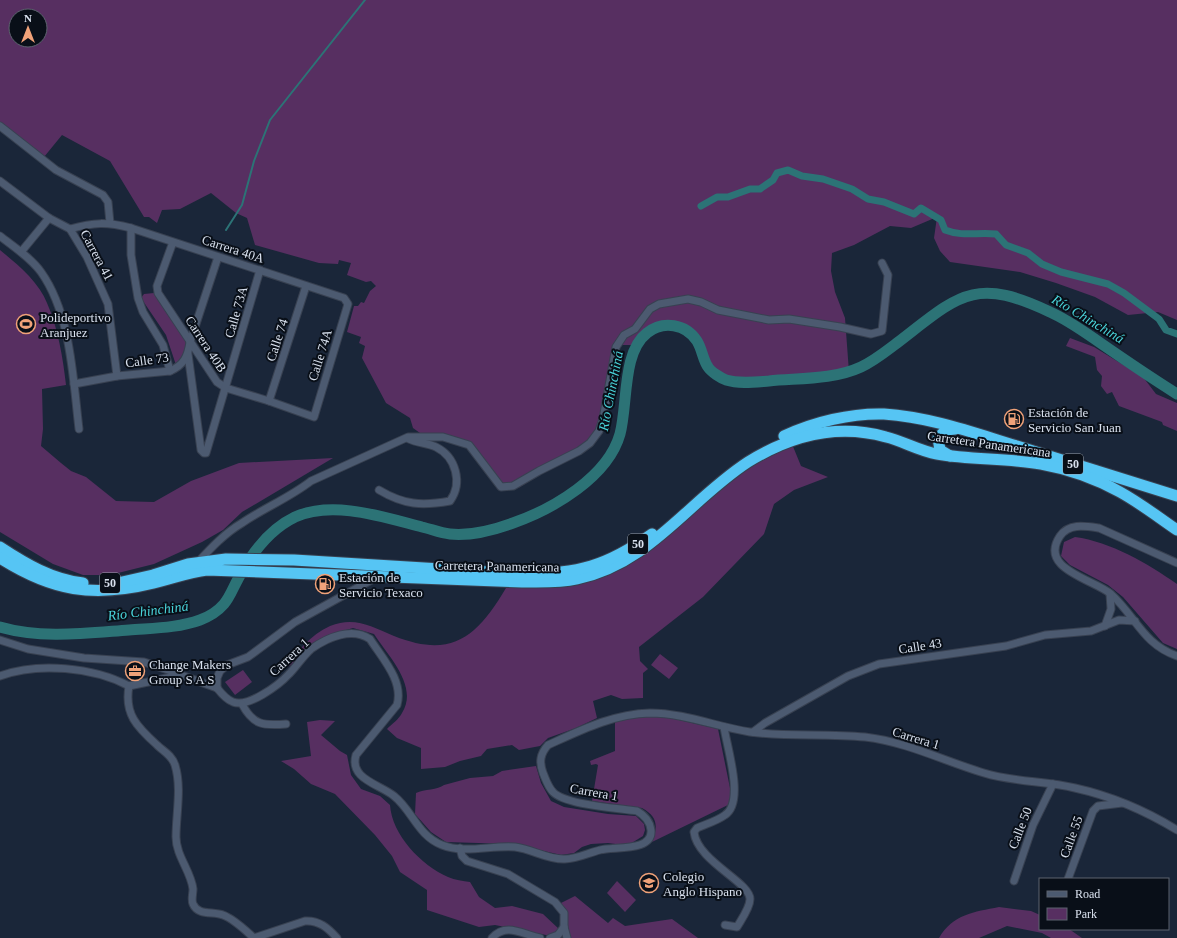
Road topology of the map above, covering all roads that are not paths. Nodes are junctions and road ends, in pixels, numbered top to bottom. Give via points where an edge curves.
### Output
1 (0, 126) edge
2 (0, 181) edge
3 (50, 218) junction
4 (110, 223) junction
5 (131, 228) junction
6 (70, 229) junction
7 (0, 236) edge
8 (173, 242) junction
9 (21, 252) junction
10 (218, 258) junction
11 (882, 263) dead end
12 (260, 270) junction
13 (306, 286) junction
14 (348, 301) joint
15 (190, 342) junction
16 (188, 354) junction
17 (170, 371) junction
18 (117, 376) junction
19 (74, 384) junction
20 (226, 388) junction
21 (269, 401) junction
22 (314, 417) joint
23 (79, 428) dead end
24 (958, 429) junction
25 (408, 437) junction
26 (950, 456) junction
27 (379, 490) dead end
28 (1177, 496) edge
29 (1176, 528) edge
30 (0, 547) edge
31 (0, 558) edge
32 (198, 562) junction
33 (1177, 563) edge
34 (378, 576) junction
35 (1110, 594) junction
36 (1135, 621) junction
37 (1105, 626) junction
38 (0, 640) edge
39 (1177, 656) edge
40 (181, 675) junction
41 (0, 676) edge
42 (129, 686) junction
43 (217, 688) junction
44 (242, 704) junction
45 (286, 724) dead end
46 (724, 727) junction
47 (753, 732) junction
48 (1053, 784) junction
49 (1124, 803) junction
50 (1177, 830) edge
51 (460, 848) junction
52 (1068, 878) edge
53 (1014, 881) dead end
54 (725, 926) dead end
55 (561, 931) junction
56 (337, 938) edge
57 (492, 938) edge
58 (540, 938) edge
59 (550, 938) edge
60 (567, 938) edge

1 - 4 street via 56,170 102,195 108,202
2 - 3 street, Carrera 41
3 - 6 street, Carrera 41
3 - 9 street
4 - 5 street, Carrera 40A
4 - 6 street, Carrera 40A via 87,224
5 - 8 street, Carrera 40A
5 - 17 street via 131,255 138,298 143,312 163,345
6 - 18 street, Carrera 41 via 87,257 108,304
7 - 9 street
8 - 10 street, Carrera 40A
8 - 15 street, Carrera 40B via 157,286 158,293
9 - 19 street via 40,271 52,290 64,326
10 - 12 street, Carrera 40A
10 - 15 street
11 - 25 street via 888,275 882,331 870,334 789,319 769,320 718,310 688,299 659,304 650,310 635,329 619,340 599,432 579,451 513,486 501,487 469,445 443,437
12 - 13 street, Carrera 40A
12 - 20 street, Calle 73A
13 - 14 street, Carrera 40A
13 - 21 street, Calle 74
14 - 22 street, Calle 74A
15 - 16 street
15 - 20 street, Carrera 40B via 216,382
16 - 17 street, Calle 73 via 178,368
16 - 20 street, Calle 73A via 202,452 206,453
17 - 18 street, Calle 73
18 - 19 street, Calle 73
19 - 23 street
20 - 21 street, Carrera 40B
21 - 22 street, Carrera 40B
24 - 26 highway via 946,430 938,438 940,450
24 - 28 highway, Carretera Panamericana / 50
24 - 32 highway, Carretera Panamericana / 50 via 883,414 830,420 790,433 744,458 638,544 599,565 573,572 523,574 284,560 226,559
25 - 27 street via 436,447 454,465 457,474 455,495 450,501 419,504 391,497
25 - 32 street via 311,481 242,522
26 - 29 highway, Carretera Panamericana / 50 via 1018,461 1084,476 1120,492
26 - 34 highway, Carretera Panamericana / 50 via 868,433 849,431 813,434 792,440 748,463 643,550 602,572 558,582
30 - 32 highway, Carretera Panamericana / 50 via 24,563 54,577 91,584 130,580
31 - 34 highway, Carretera Panamericana / 50 via 50,584 90,591 140,586 190,572 226,570
33 - 35 street via 1099,528 1073,526 1063,532 1055,551 1057,561 1064,568 1100,586
34 - 43 street via 295,622 248,656 227,665 220,671
35 - 36 street
35 - 37 street via 1111,609
36 - 37 street, Calle 43 via 1120,620
36 - 39 street via 1149,640 1162,650
37 - 47 street, Calle 43 via 1091,631 1045,635 1006,646 879,664 848,676
38 - 40 street via 28,649 84,658 144,662
40 - 42 street
40 - 43 street
41 - 42 street via 24,668 57,668 95,673
42 - 56 street via 127,696 130,716 175,765 178,804 176,838 193,888 193,903 196,908 201,912 217,913 230,918 254,938 312,920 321,923
43 - 44 street via 233,702
44 - 45 street via 255,722 270,725
44 - 51 street, Carrera 1 via 270,690 287,676 310,650 323,642 347,633 356,632 364,635 370,639 397,682 399,697 397,704 356,755 358,772 365,780 394,796 421,830 433,840 447,847
46 - 47 street, Carrera 1
46 - 51 street, Carrera 1 via 667,714 625,716 598,723 548,745 542,751 541,768 552,792 570,801 637,811 650,824 648,840 642,844 610,847 564,859 514,847
46 - 54 street via 736,793 733,807 725,815 697,828 694,832 699,847 717,866 749,892 750,900 737,927
47 - 48 street, Carrera 1 via 883,740 986,773
48 - 49 street, Carrera 1 via 1087,791
48 - 53 street, Calle 50 via 1033,824
49 - 50 street, Carrera 1
49 - 52 street, Calle 55 via 1098,806 1093,810
51 - 55 street via 462,856 467,861 508,874 555,902 564,913
55 - 59 street
55 - 60 street
57 - 58 street via 504,929

